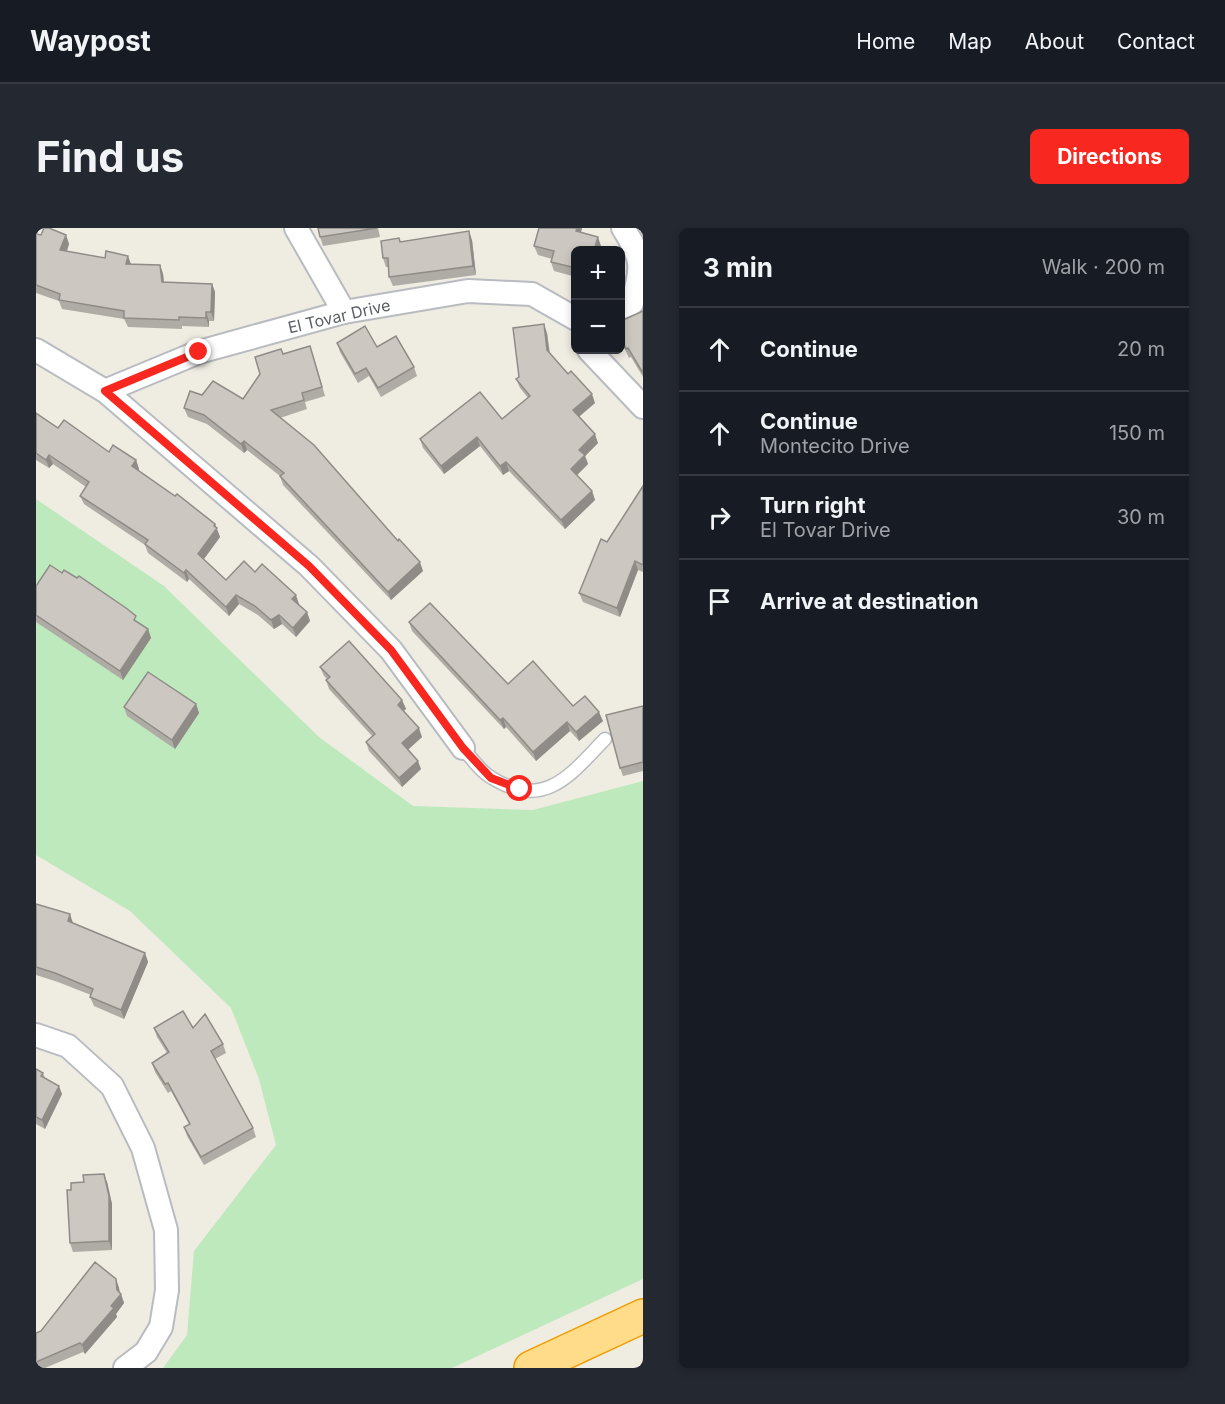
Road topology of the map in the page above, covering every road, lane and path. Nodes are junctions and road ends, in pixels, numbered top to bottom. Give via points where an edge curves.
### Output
1 (296, 228) edge
2 (623, 228) edge
3 (625, 306) edge
4 (344, 312) junction
5 (571, 318) edge
6 (36, 350) edge
7 (593, 354) edge
8 (105, 391) junction
9 (643, 407) edge
10 (605, 740) dead end
11 (463, 748) joint
12 (36, 1035) edge
13 (643, 1316) edge
14 (125, 1368) edge
15 (531, 1368) edge

1 - 4 street
2 - 3 street via 642,253 643,280 632,303
4 - 5 street, El Tovar Drive via 468,291 532,294
4 - 8 street, El Tovar Drive via 199,352
6 - 8 street
7 - 9 street
8 - 11 street via 309,566 391,650
10 - 11 lane via 563,781 542,790 520,789 491,778
12 - 14 street via 68,1046 112,1086 143,1148 166,1230 167,1290 160,1327 146,1352
13 - 15 highway

